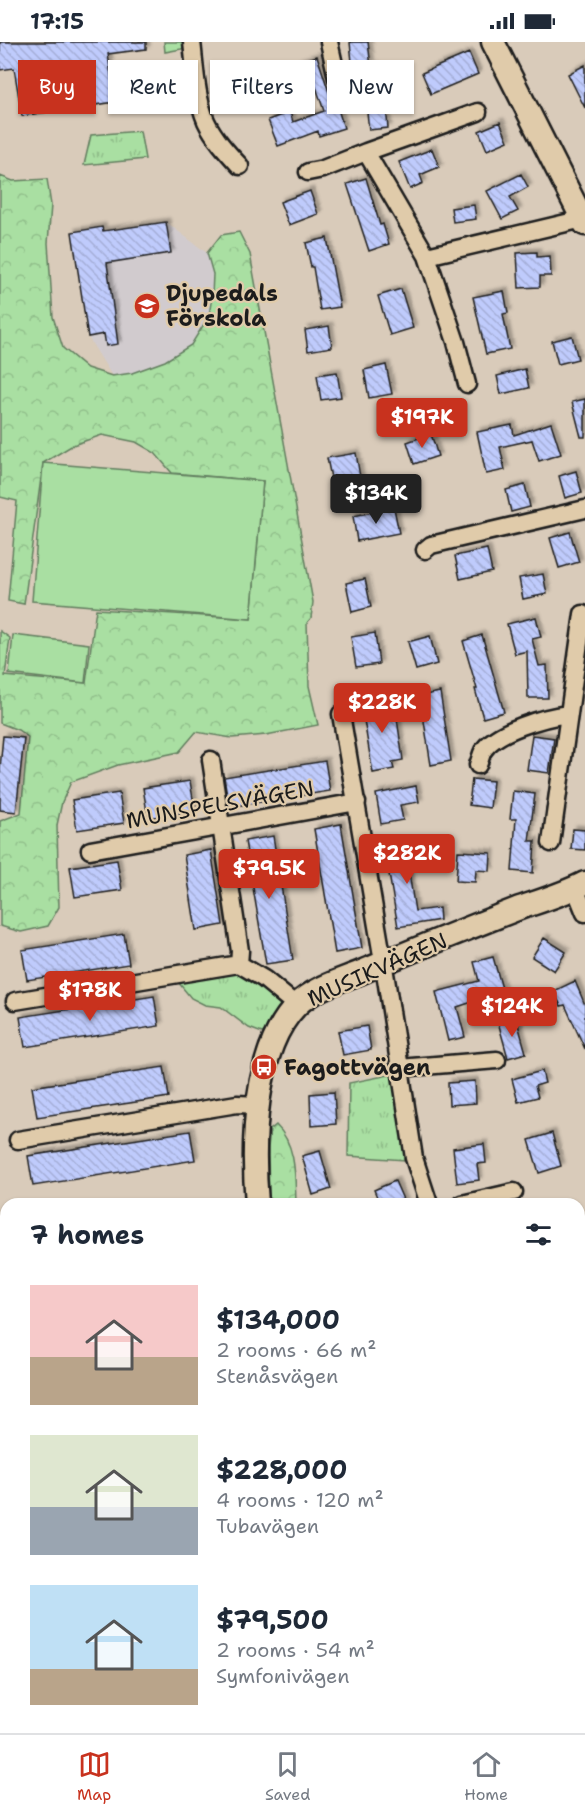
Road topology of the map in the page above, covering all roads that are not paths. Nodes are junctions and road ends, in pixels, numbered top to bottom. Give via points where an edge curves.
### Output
1 (192, 42) edge
2 (329, 42) edge
3 (492, 42) edge
4 (333, 60) edge
5 (478, 112) dead end
6 (366, 152) junction
7 (240, 166) dead end
8 (308, 172) dead end
9 (584, 221) edge
10 (427, 256) junction
11 (467, 384) dead end
12 (585, 509) edge
13 (425, 550) dead end
14 (583, 614) dead end
15 (580, 676) edge
16 (341, 714) dead end
17 (568, 714) junction
18 (211, 760) dead end
19 (478, 765) dead end
20 (357, 802) junction
21 (223, 828) junction
22 (552, 843) dead end
23 (90, 850) dead end
24 (580, 886) edge
25 (585, 913) edge
26 (383, 963) junction
27 (238, 964) junction
28 (15, 1001) dead end
29 (297, 1006) junction
30 (497, 1060) dead end
31 (399, 1068) junction
32 (259, 1105) junction
33 (18, 1140) dead end
34 (514, 1192) dead end
35 (257, 1198) edge
36 (427, 1198) edge
37 (488, 1198) edge

1 - 7 street via 206,120 220,144
2 - 4 street
3 - 9 street
5 - 6 street
6 - 8 street
6 - 10 street
9 - 10 street
10 - 11 street
12 - 13 street via 432,545
14 - 15 street
15 - 17 street
16 - 20 street
17 - 19 street via 508,732 490,743
17 - 22 street
18 - 21 street
20 - 21 street, MUNSPELSVÄGEN
20 - 26 street
21 - 23 street, MUNSPELSVÄGEN
21 - 27 street via 240,951
24 - 25 street
24 - 26 street, MUSIKVÄGEN
26 - 29 street, MUSIKVÄGEN via 311,994
26 - 31 street
27 - 28 street
27 - 29 street
29 - 32 street, MUSIKVÄGEN via 282,1026 264,1067
30 - 31 street
31 - 36 street via 414,1158
32 - 33 street via 237,1104
32 - 35 street, MUSIKVÄGEN via 255,1139
34 - 37 street

